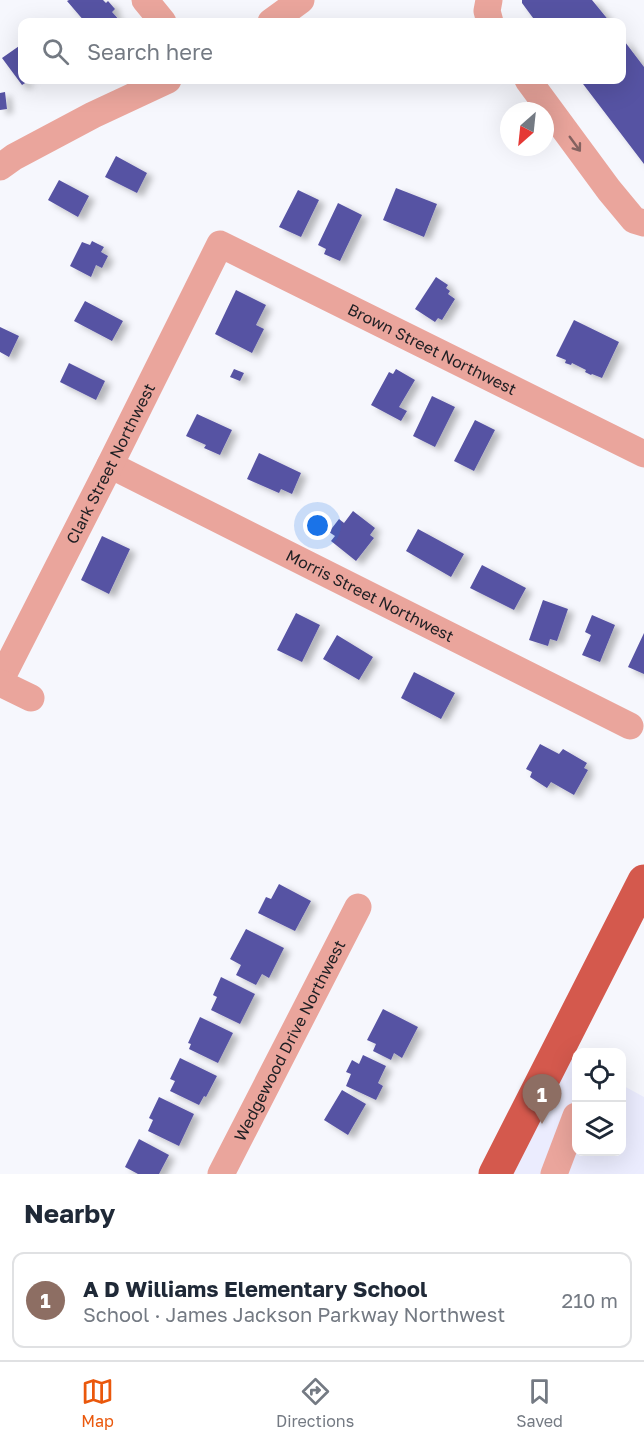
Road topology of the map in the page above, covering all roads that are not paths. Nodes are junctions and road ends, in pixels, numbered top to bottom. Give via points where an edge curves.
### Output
1 (145, 0) edge
2 (302, 0) edge
3 (489, 0) edge
4 (160, 18) edge
5 (277, 18) edge
6 (489, 18) edge
7 (159, 84) edge
8 (531, 84) edge
9 (0, 167) edge
10 (644, 223) edge
11 (220, 244) joint
12 (644, 454) edge
13 (110, 465) junction
14 (0, 682) edge
15 (31, 698) dead end
16 (630, 726) dead end
17 (644, 881) edge
18 (358, 907) dead end
19 (572, 1127) edge
20 (221, 1174) edge
21 (495, 1174) edge
22 (554, 1174) edge

1 - 4 street
2 - 5 street
3 - 6 street
7 - 9 street via 93,115
8 -> 10 street via 609,190 634,220
11 - 12 street, Brown Street Northwest
11 - 13 street, Clark Street Northwest
13 - 14 street, Clark Street Northwest
13 - 16 street, Morris Street Northwest
14 - 15 street
17 - 21 main road
18 - 20 street, Wedgewood Drive Northwest
19 - 22 street

